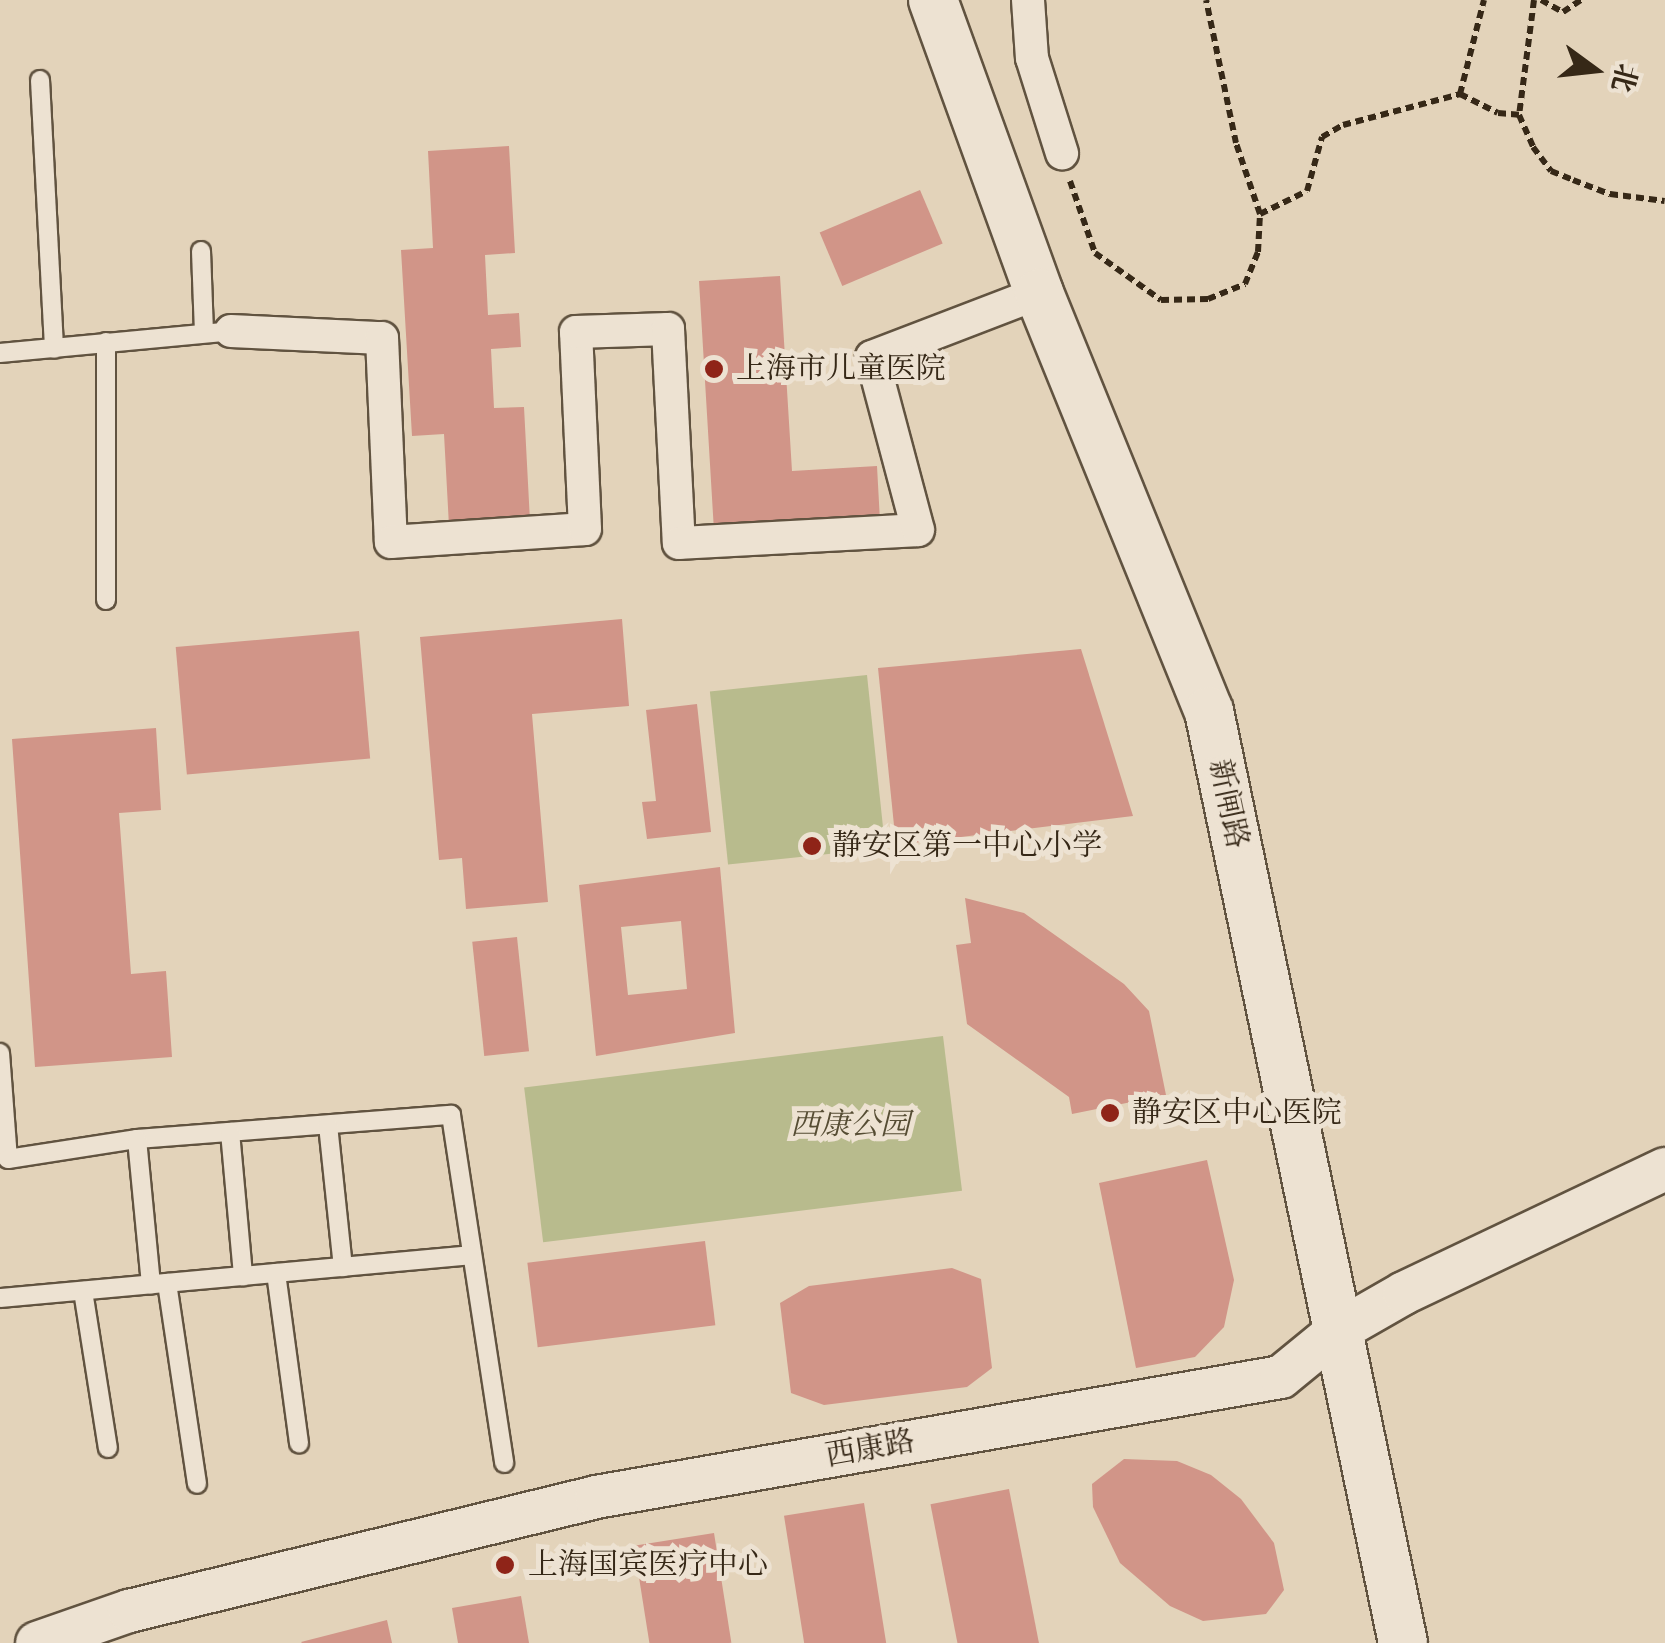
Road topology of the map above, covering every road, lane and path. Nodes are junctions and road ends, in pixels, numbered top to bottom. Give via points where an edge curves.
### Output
1 (932, 0) edge
2 (1028, 0) edge
3 (1206, 0) edge
4 (1484, 0) edge
5 (1537, 0) edge
6 (1581, 0) edge
7 (40, 80) dead end
8 (1460, 94) junction
9 (1518, 114) junction
10 (1062, 153) joint
11 (1665, 201) edge
12 (1260, 214) junction
13 (201, 251) dead end
14 (1039, 293) junction
15 (218, 332) junction
16 (106, 342) junction
17 (54, 350) junction
18 (0, 353) edge
19 (106, 600) dead end
20 (0, 1054) edge
21 (328, 1125) junction
22 (230, 1132) junction
23 (138, 1139) junction
24 (1665, 1169) edge
25 (472, 1255) junction
26 (342, 1267) junction
27 (276, 1273) junction
28 (243, 1276) junction
29 (159, 1284) junction
30 (83, 1291) junction
31 (0, 1298) edge
32 (1336, 1332) junction
33 (299, 1443) dead end
34 (108, 1448) dead end
35 (504, 1463) dead end
36 (197, 1484) dead end
37 (37, 1643) edge
38 (1403, 1643) edge

1 - 14 main road, 新闸路
2 - 10 street via 1032,58
3 - 12 path via 1236,143
4 - 8 path
5 - 6 path via 1564,12
5 - 9 path
7 - 17 lane
8 - 9 path via 1498,114
8 - 12 path via 1322,136 1306,191
9 - 11 path via 1551,170 1610,194
10 - 12 path via 1095,253 1161,300 1208,299 1245,284 1258,252
13 - 15 lane
14 - 15 street via 872,357 918,530 679,543 668,328 576,332 585,529 391,542 382,338
14 - 32 main road, 新闸路 via 1209,711
15 - 16 lane
16 - 17 lane
16 - 19 lane
17 - 18 lane
20 - 23 lane via 8,1159
21 - 22 lane
21 - 25 lane via 451,1115
21 - 26 lane
22 - 23 lane
22 - 28 lane
23 - 29 lane
24 - 32 street, 西康路
25 - 26 lane
25 - 35 lane
26 - 27 lane
27 - 28 lane
27 - 33 lane
28 - 29 lane
29 - 30 lane
29 - 36 lane
30 - 31 lane
30 - 34 lane
32 - 37 street, 西康路 via 1281,1377 596,1497 129,1611
32 - 38 main road, 新闸路

